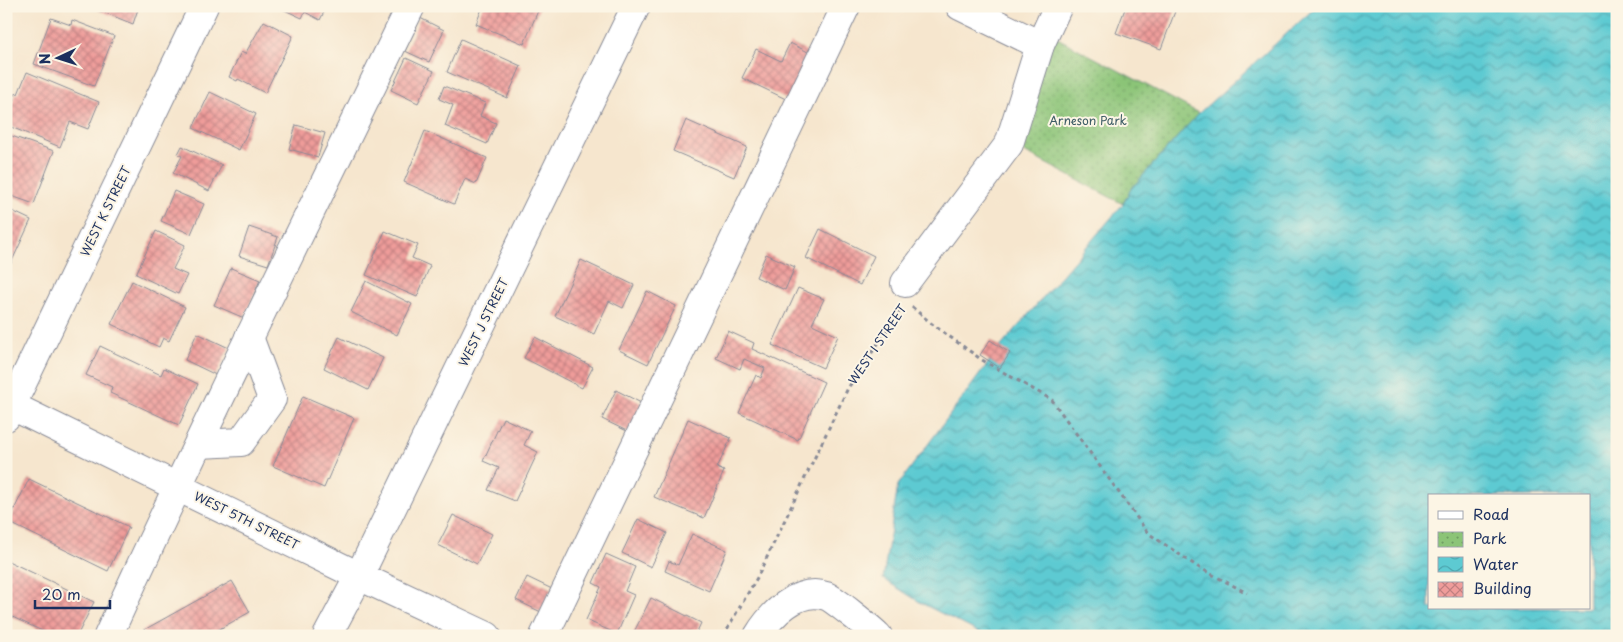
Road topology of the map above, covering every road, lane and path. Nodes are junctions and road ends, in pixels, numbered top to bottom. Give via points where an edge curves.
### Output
1 (204, 6) edge
2 (412, 6) edge
3 (636, 6) edge
4 (846, 6) edge
5 (960, 6) edge
6 (1058, 6) edge
7 (1040, 45) junction
8 (906, 292) junction
9 (249, 337) junction
10 (8, 408) edge
11 (199, 444) junction
12 (177, 485) junction
13 (359, 576) junction
14 (1248, 593) dead end
15 (446, 627) edge
16 (327, 634) edge
17 (874, 634) edge
18 (108, 636) edge
19 (487, 636) edge
20 (544, 636) edge
21 (723, 636) edge
22 (758, 636) edge

1 - 10 street, WEST K STREET
2 - 9 street
3 - 13 street, WEST J STREET
4 - 20 street
5 - 7 street
6 - 7 street
7 - 8 street via 1009,144
8 - 14 path via 932,324 982,360 1052,400 1148,534 1198,567
8 - 21 path, WEST I STREET via 848,388 758,576
9 - 11 street
9 - 11 street via 272,399 241,442
10 - 12 street, WEST 5TH STREET
11 - 12 street
12 - 13 street, WEST 5TH STREET
12 - 18 street
13 - 15 street, WEST 5TH STREET
13 - 16 street, WEST J STREET
15 - 19 street, WEST 5TH STREET
17 - 22 street via 827,596 804,595 785,605

